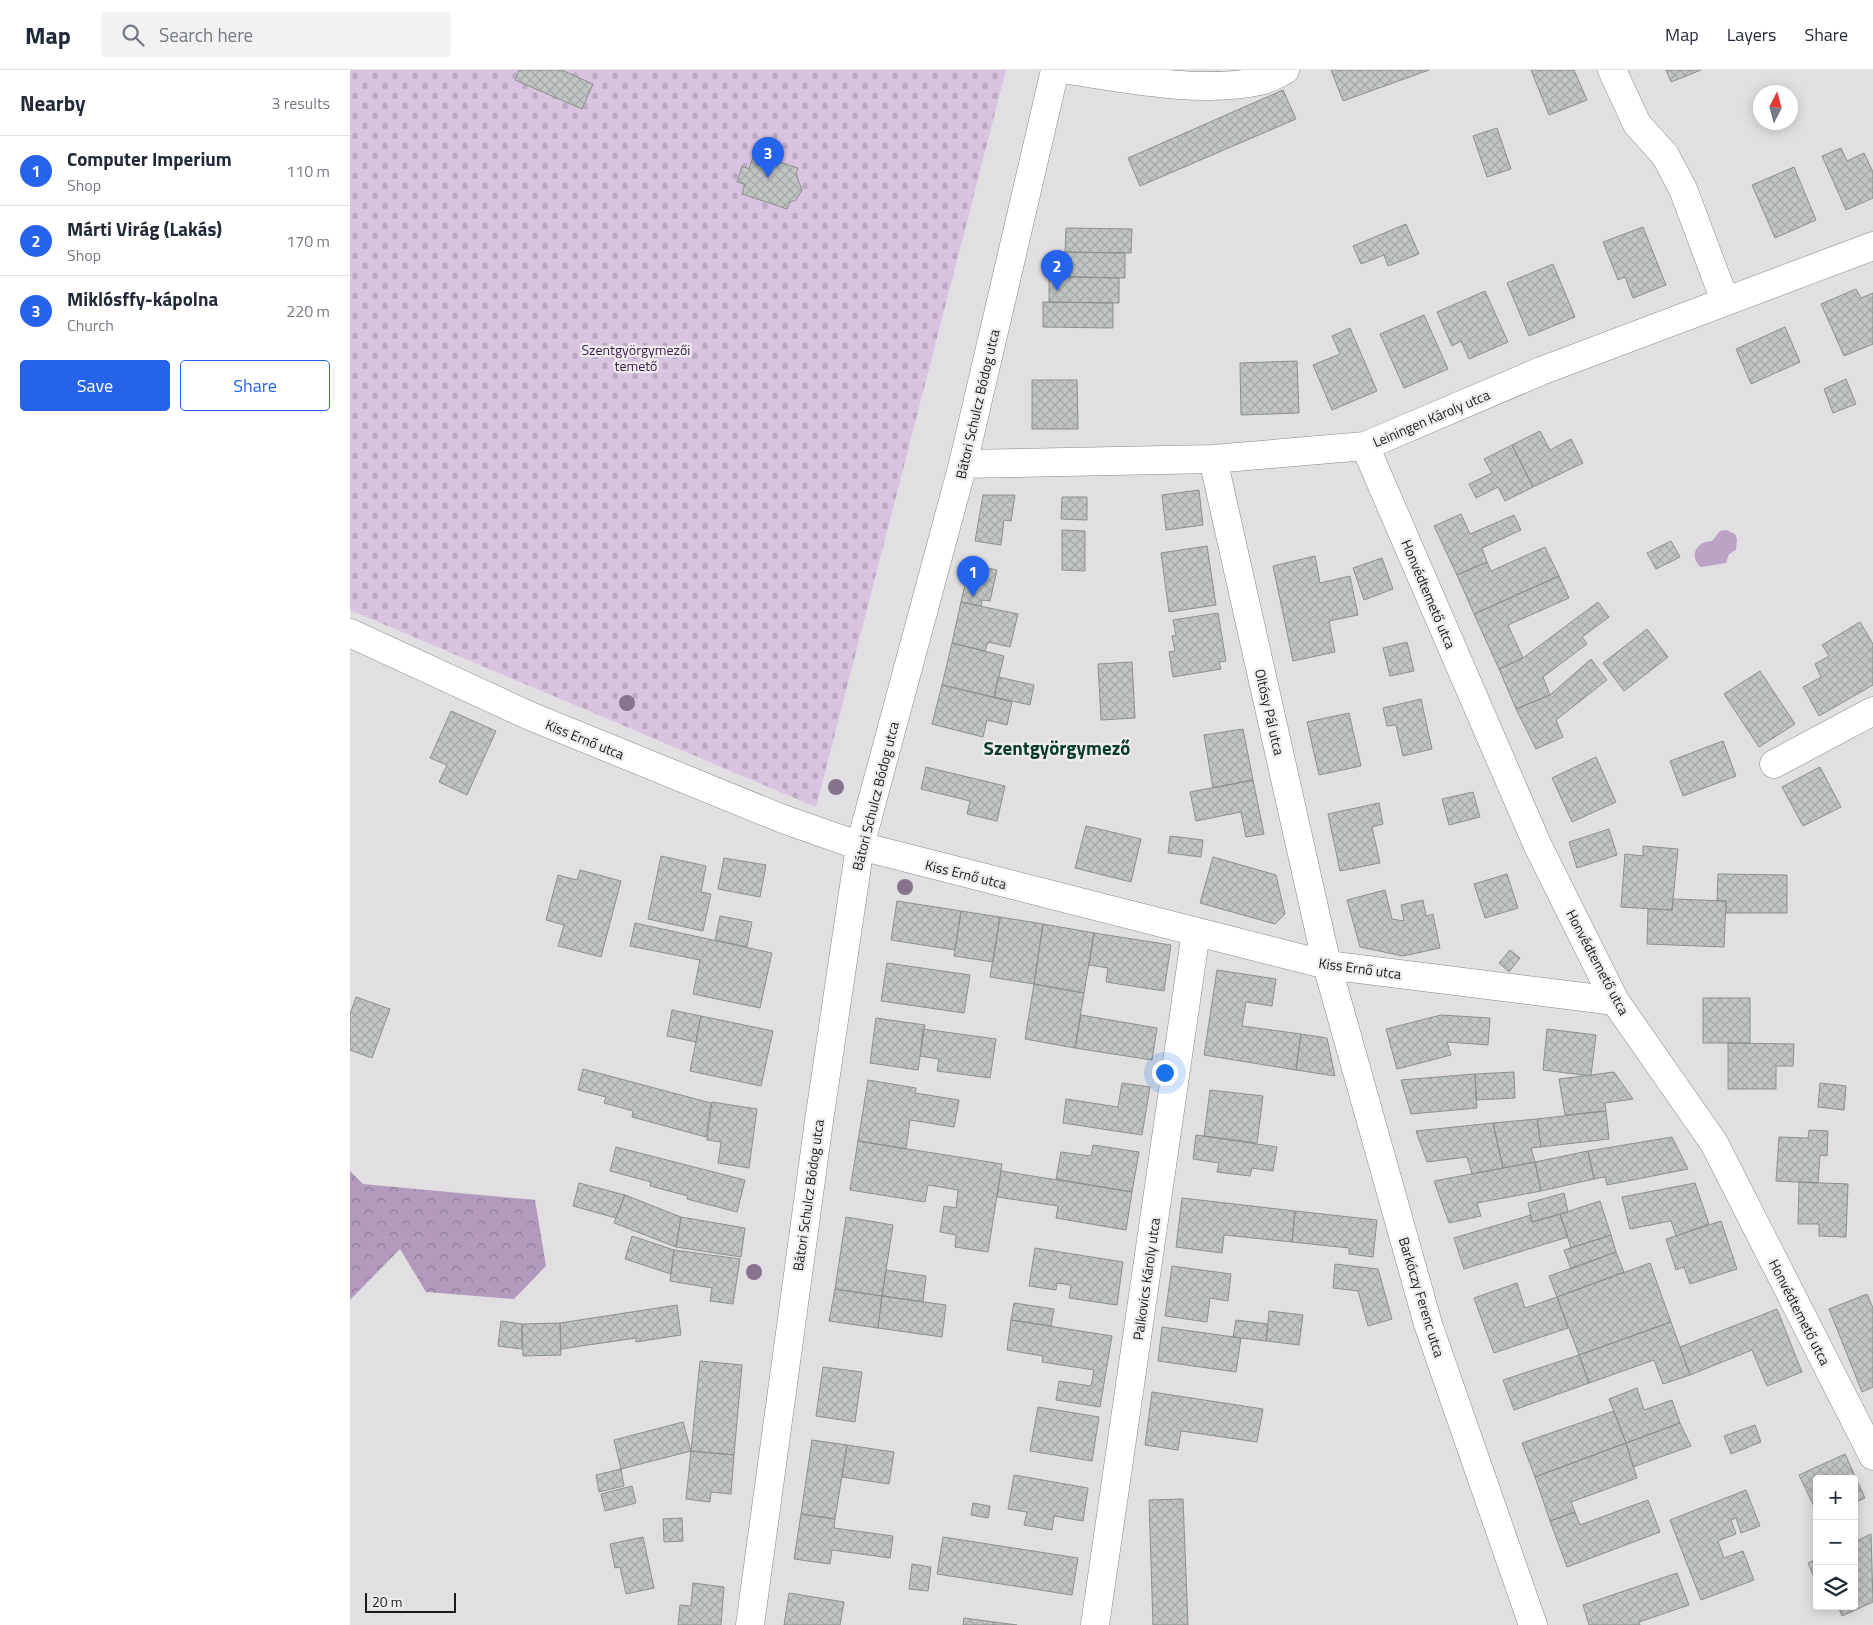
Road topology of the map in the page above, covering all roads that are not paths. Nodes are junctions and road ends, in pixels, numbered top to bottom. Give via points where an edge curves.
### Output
1 (1055, 70) edge
2 (1069, 70) edge
3 (1285, 70) edge
4 (1612, 70) edge
5 (1873, 246) edge
6 (1724, 301) junction
7 (1365, 446) junction
8 (1213, 459) junction
9 (963, 464) junction
10 (350, 633) edge
11 (1873, 711) edge
12 (1774, 764) dead end
13 (860, 846) junction
14 (1196, 932) junction
15 (1327, 964) junction
16 (1615, 1001) junction
17 (1866, 1426) edge
18 (1873, 1456) edge
19 (750, 1625) edge
20 (1095, 1625) edge
21 (1533, 1625) edge

1 - 9 street, Bátori Schulcz Bódog utca
2 - 3 street via 1151,83 1236,85 1262,80
4 - 6 street via 1637,124 1665,155 1683,189
5 - 6 street, Leiningen Károly utca
6 - 7 street, Leiningen Károly utca via 1542,371
7 - 8 street, Leiningen Károly utca
7 - 16 street, Honvédtemető utca via 1537,844
8 - 9 street, Leiningen Károly utca
8 - 15 street, Oltósy Pál utca
9 - 13 street, Bátori Schulcz Bódog utca
10 - 13 street, Kiss Ernő utca via 530,716 784,819
11 - 12 street
13 - 14 street, Kiss Ernő utca
13 - 19 street, Bátori Schulcz Bódog utca
14 - 15 street, Kiss Ernő utca
14 - 20 street, Palkovics Károly utca
15 - 16 street, Kiss Ernő utca
15 - 21 street, Barkóczy Ferenc utca via 1428,1324
16 - 17 street, Honvédtemető utca via 1714,1143
17 - 18 street, Honvédtemető utca

